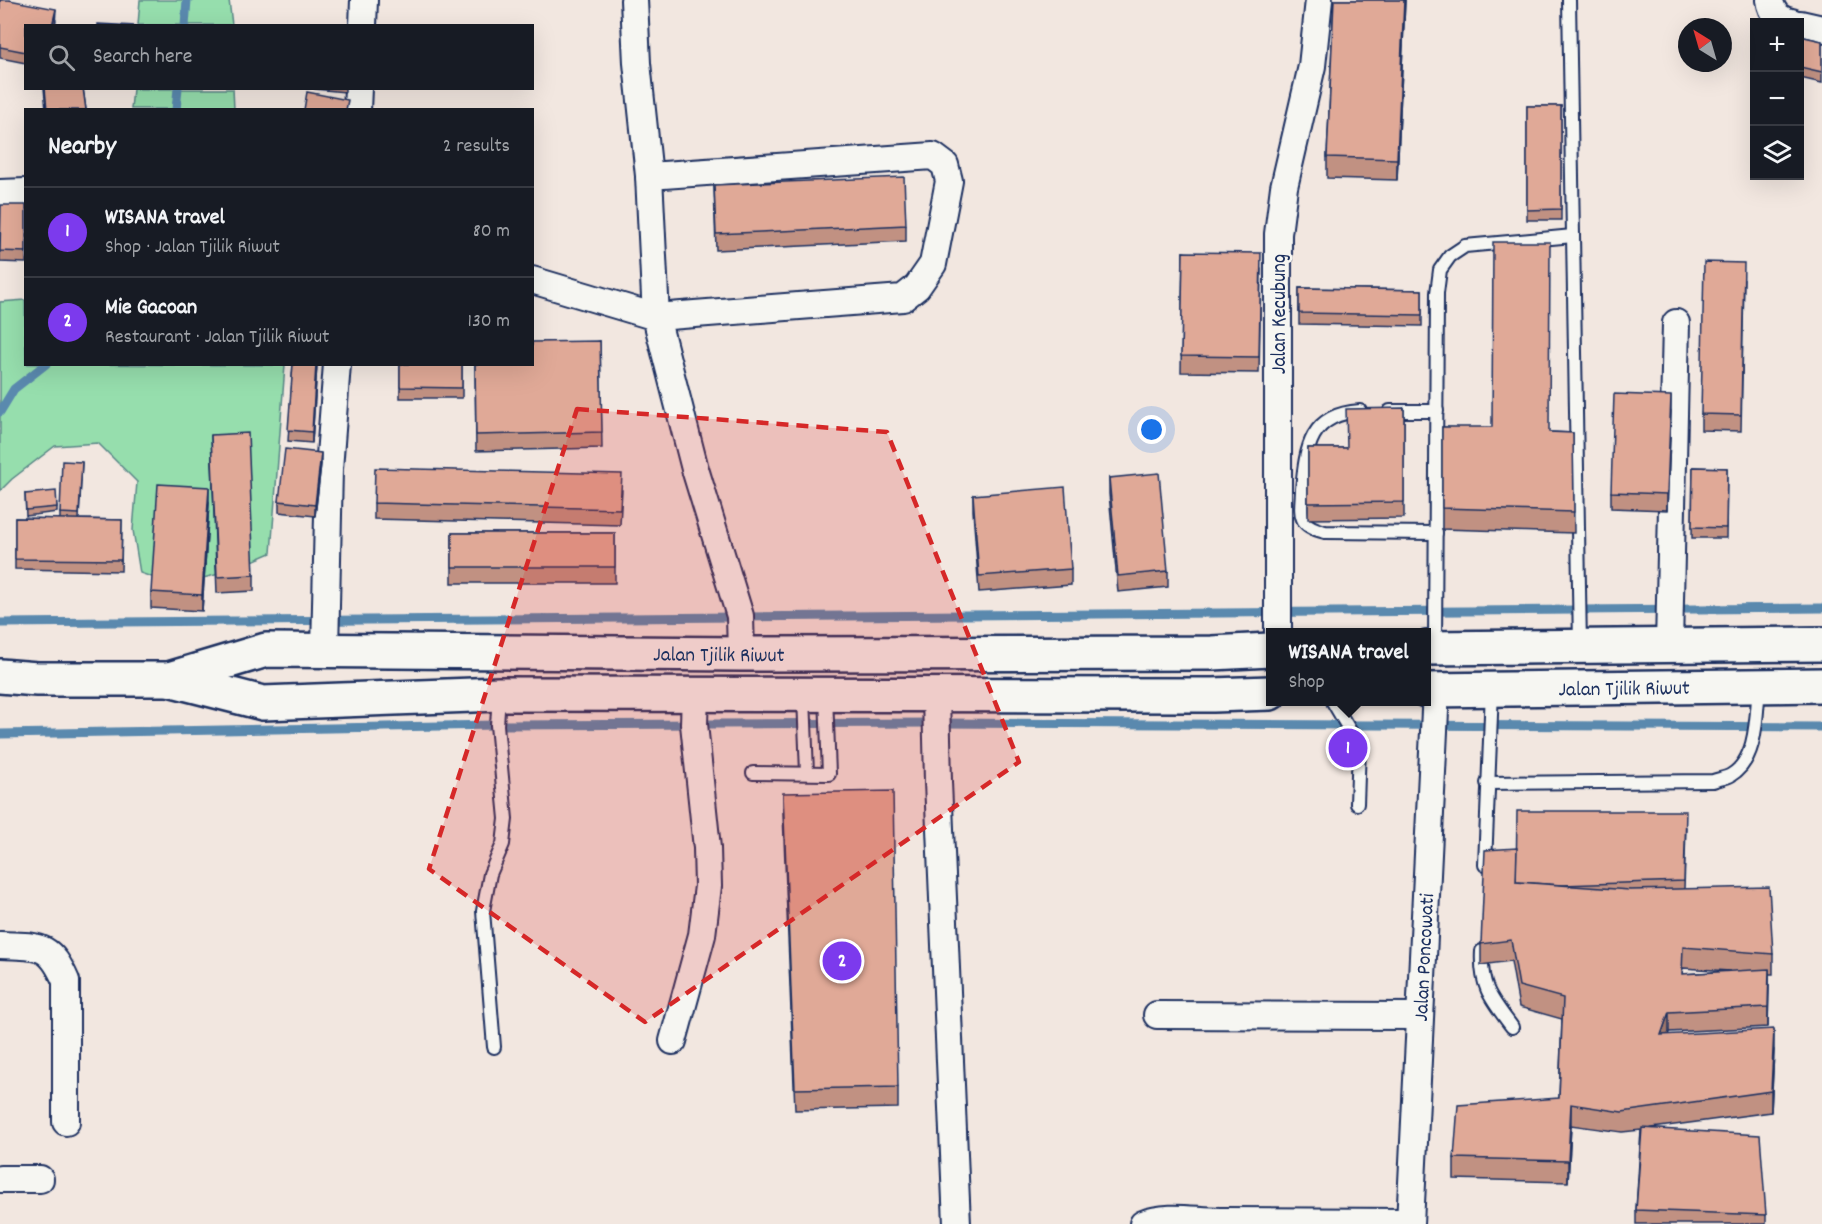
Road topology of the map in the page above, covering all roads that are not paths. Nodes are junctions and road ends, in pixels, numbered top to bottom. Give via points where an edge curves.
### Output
1 (364, 0) edge
2 (634, 0) edge
3 (1319, 0) edge
4 (1569, 0) edge
5 (1770, 0) edge
6 (1780, 18) edge
7 (363, 24) edge
8 (1804, 25) edge
9 (1822, 29) edge
10 (358, 90) edge
11 (357, 108) edge
12 (649, 176) junction
13 (24, 192) edge
14 (0, 193) edge
15 (1573, 236) junction
16 (534, 281) edge
17 (656, 317) junction
18 (1676, 323) dead end
19 (337, 366) edge
20 (1437, 411) junction
21 (1436, 533) junction
22 (1278, 628) edge
23 (1822, 644) edge
24 (1580, 646) junction
25 (1669, 646) junction
26 (1431, 648) edge
27 (1266, 650) edge
28 (325, 651) junction
29 (741, 654) junction
30 (0, 676) edge
31 (169, 679) junction
32 (1822, 685) edge
33 (1759, 686) junction
34 (1492, 689) junction
35 (1431, 690) edge
36 (1266, 693) edge
37 (499, 694) junction
38 (695, 694) junction
39 (815, 695) junction
40 (936, 695) junction
41 (1335, 706) edge
42 (1430, 706) edge
43 (753, 773) dead end
44 (807, 773) junction
45 (1487, 783) junction
46 (1358, 804) dead end
47 (1484, 882) edge
48 (1482, 941) edge
49 (0, 945) edge
50 (1157, 1015) dead end
51 (1419, 1016) junction
52 (1512, 1027) dead end
53 (674, 1041) dead end
54 (494, 1047) dead end
55 (66, 1122) dead end
56 (0, 1179) edge
57 (40, 1179) dead end
58 (1410, 1223) edge
59 (957, 1224) edge
60 (1143, 1224) edge

1 - 7 street
2 - 12 street
3 - 22 street, Jalan Kecubung via 1312,66 1284,187 1278,234
4 - 15 lane
5 - 6 street
8 - 9 street
10 - 11 street
12 - 17 street
12 - 17 street via 933,156 945,165 949,181 933,264 917,287 903,298
13 - 14 street
15 - 20 lane via 1465,246 1450,256 1440,270 1437,294
15 - 24 lane
16 - 17 street
17 - 29 street via 695,469 740,616
18 - 25 street
19 - 28 street via 329,469
20 - 21 lane
20 - 21 lane via 1339,414 1324,422 1312,436 1305,458 1301,508 1304,521 1325,532
21 - 26 lane
23 - 25 highway, Jalan Tjilik Riwut
24 - 25 highway, Jalan Tjilik Riwut
24 - 26 highway, Jalan Tjilik Riwut
27 - 29 highway, Jalan Tjilik Riwut
28 - 29 highway, Jalan Tjilik Riwut
28 - 31 highway, Jalan Tjilik Riwut via 266,650
30 - 31 highway, Jalan Tjilik Riwut
31 - 37 highway, Jalan Tjilik Riwut via 263,703
32 - 33 highway, Jalan Tjilik Riwut
33 - 34 highway, Jalan Tjilik Riwut
33 - 45 lane via 1751,749 1731,775 1713,781
34 - 35 highway, Jalan Tjilik Riwut
34 - 45 lane
36 - 40 highway, Jalan Tjilik Riwut
37 - 38 highway, Jalan Tjilik Riwut
37 - 54 lane via 497,724 506,819 503,844 490,874 483,911
38 - 39 highway, Jalan Tjilik Riwut
38 - 53 street via 694,724 708,886 702,935
39 - 40 highway, Jalan Tjilik Riwut
39 - 44 lane
39 - 44 lane via 829,774
40 - 59 street
41 - 46 lane via 1359,746
42 - 51 street, Jalan Poncowati
43 - 44 lane
45 - 47 lane
48 - 52 lane via 1485,988
49 - 55 street via 37,946 48,951 59,963 66,981
50 - 51 street
51 - 58 street, Jalan Poncowati
56 - 57 street
58 - 60 street via 1171,1218

